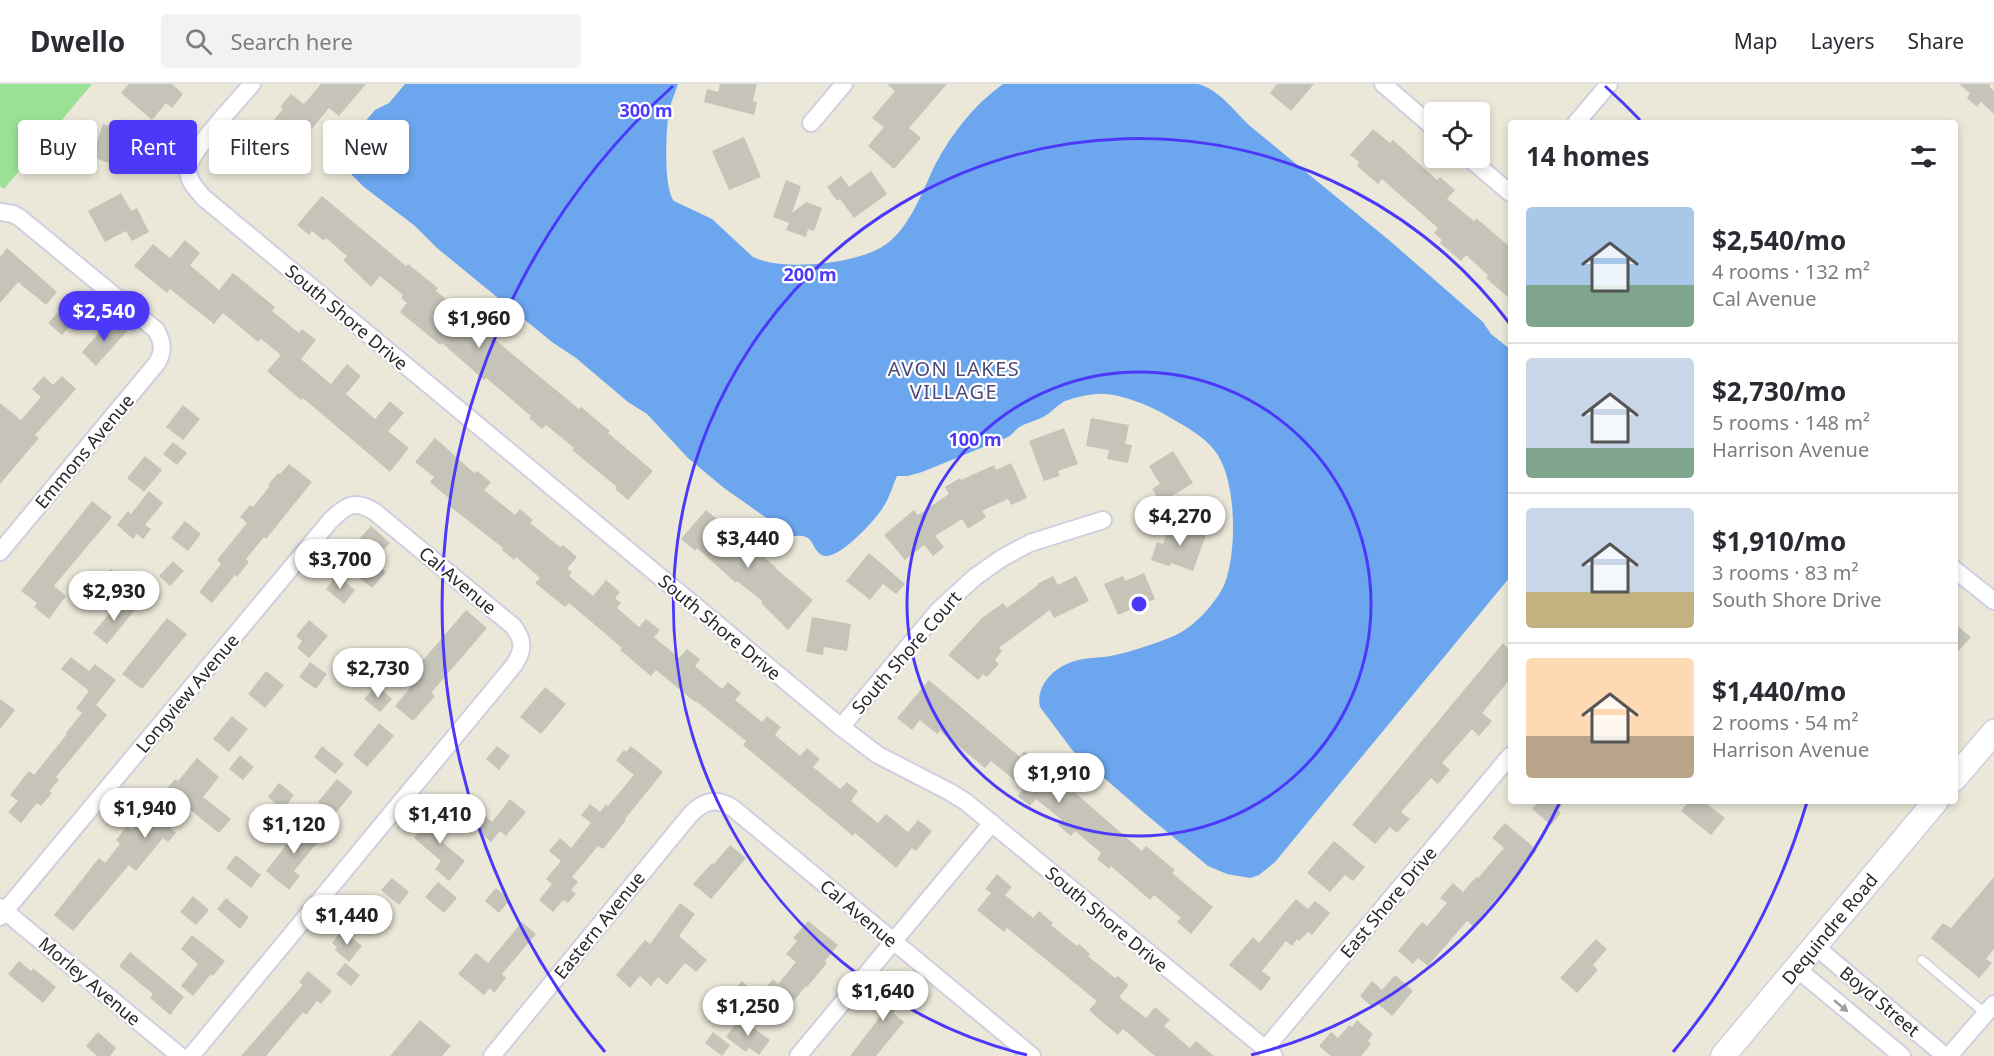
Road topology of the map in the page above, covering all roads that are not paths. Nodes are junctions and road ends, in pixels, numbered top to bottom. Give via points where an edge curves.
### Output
1 (252, 84) edge
2 (844, 84) edge
3 (1383, 84) edge
4 (1609, 84) edge
5 (1424, 119) edge
6 (1578, 120) edge
7 (811, 123) dead end
8 (1481, 168) edge
9 (1508, 191) edge
10 (0, 212) edge
11 (357, 505) joint
12 (1103, 520) dead end
13 (0, 552) edge
14 (1958, 572) edge
15 (1994, 602) edge
16 (841, 727) junction
17 (1994, 732) edge
18 (1508, 758) edge
19 (1958, 774) edge
20 (711, 801) joint
21 (1933, 804) edge
22 (992, 823) junction
23 (2, 912) edge
24 (894, 942) junction
25 (1815, 946) junction
26 (1922, 960) dead end
27 (1796, 968) junction
28 (1990, 1009) edge
29 (1270, 1052) edge
30 (180, 1056) edge
31 (191, 1056) edge
32 (492, 1056) edge
33 (798, 1056) edge
34 (1032, 1056) edge
35 (1723, 1056) edge
36 (1902, 1056) edge
37 (1945, 1056) edge
38 (1949, 1056) edge

1 - 16 street, South Shore Drive via 193,154 188,173 193,185 220,212
2 - 7 street
3 - 5 street
4 - 6 street
8 - 9 street
10 - 13 street, Emmons Avenue via 20,218 156,330 162,346 157,363
11 - 23 street, Longview Avenue via 341,510 330,521
11 - 31 street, Cal Avenue via 375,512 513,626 522,651
12 - 16 street, South Shore Court via 1030,543 975,577 932,619
14 - 15 street
16 - 22 street, South Shore Drive via 878,755 951,792
17 - 19 main road
18 - 29 street, East Shore Drive
20 - 24 street, Cal Avenue via 734,809
20 - 32 street, Eastern Avenue via 690,815
21 - 25 main road, Dequindre Road
22 - 24 street
22 - 29 street, South Shore Drive
23 - 30 street, Morley Avenue
24 - 33 street
24 - 34 street, Cal Avenue
25 - 27 main road, Dequindre Road
25 - 37 street, Boyd Street
26 - 28 lane
27 - 35 main road, Dequindre Road
27 -> 36 street, Boyd Street
28 - 38 street

